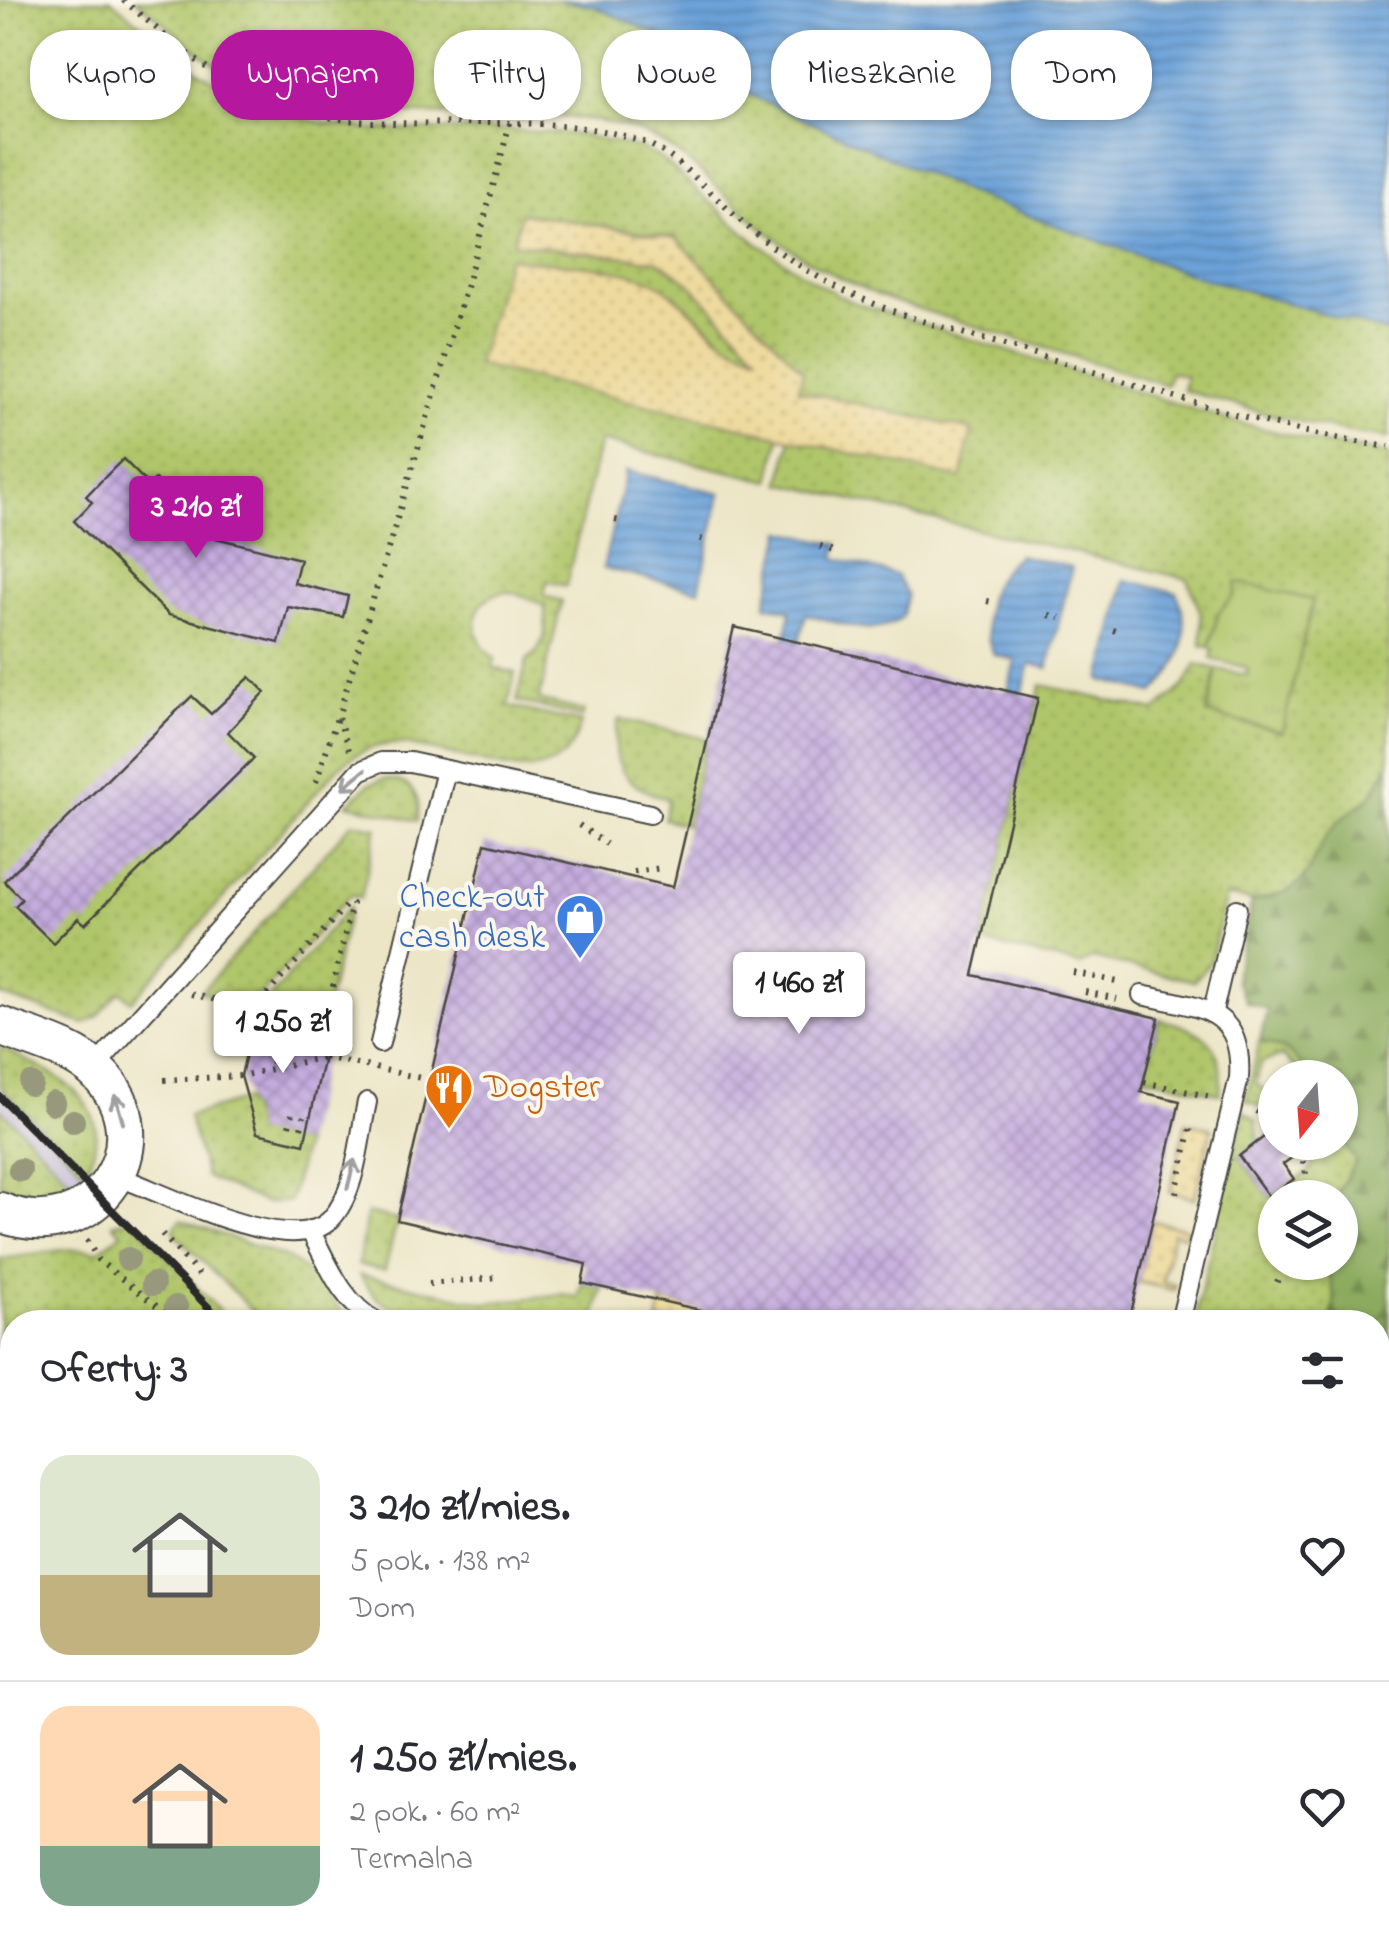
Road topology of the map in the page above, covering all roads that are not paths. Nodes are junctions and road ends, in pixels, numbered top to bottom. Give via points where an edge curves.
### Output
1 (446, 770) junction
2 (650, 814) dead end
3 (1237, 909) dead end
4 (1136, 994) road end
5 (1212, 1011) junction
6 (0, 1026) edge
7 (380, 1043) dead end
8 (94, 1068) junction
9 (368, 1102) dead end
10 (114, 1175) junction
11 (0, 1212) edge
12 (310, 1230) junction
13 (357, 1310) edge
14 (1183, 1310) edge

1 - 2 lane
1 - 7 lane
1 -> 8 lane via 381,762 360,772
3 - 5 lane
4 - 5 lane
5 - 14 lane via 1238,1043 1238,1078
6 - 8 street
10 -> 8 street via 124,1142 121,1112
12 -> 9 lane via 332,1218 348,1188
10 - 11 street via 99,1197 71,1216 34,1221
10 - 12 lane via 260,1230
12 - 13 lane

